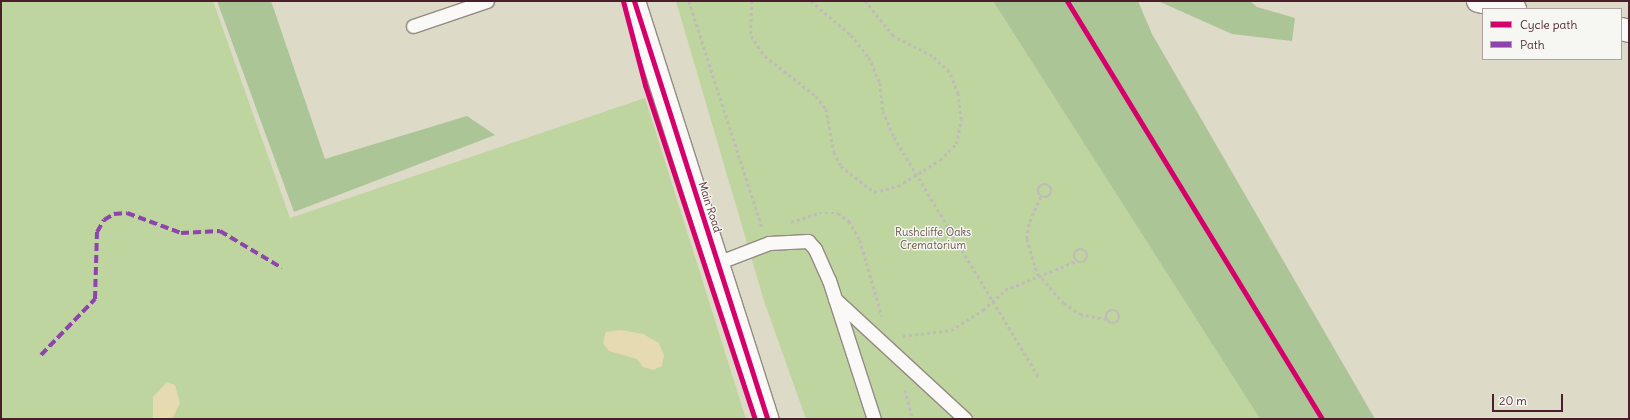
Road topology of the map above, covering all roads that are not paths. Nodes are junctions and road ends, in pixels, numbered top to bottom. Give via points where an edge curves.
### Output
1 (487, 1) edge
2 (634, 1) edge
3 (1478, 1) edge
4 (1510, 8) edge
5 (413, 26) dead end
6 (717, 263) junction
7 (835, 299) junction
8 (767, 419) edge
9 (874, 419) edge
10 (964, 419) edge

1 - 5 lane
2 - 6 street, Main Road
3 - 4 street
6 - 7 lane via 769,243 808,241 815,249
6 - 8 street, Main Road
7 - 9 lane
7 - 10 lane via 893,350

